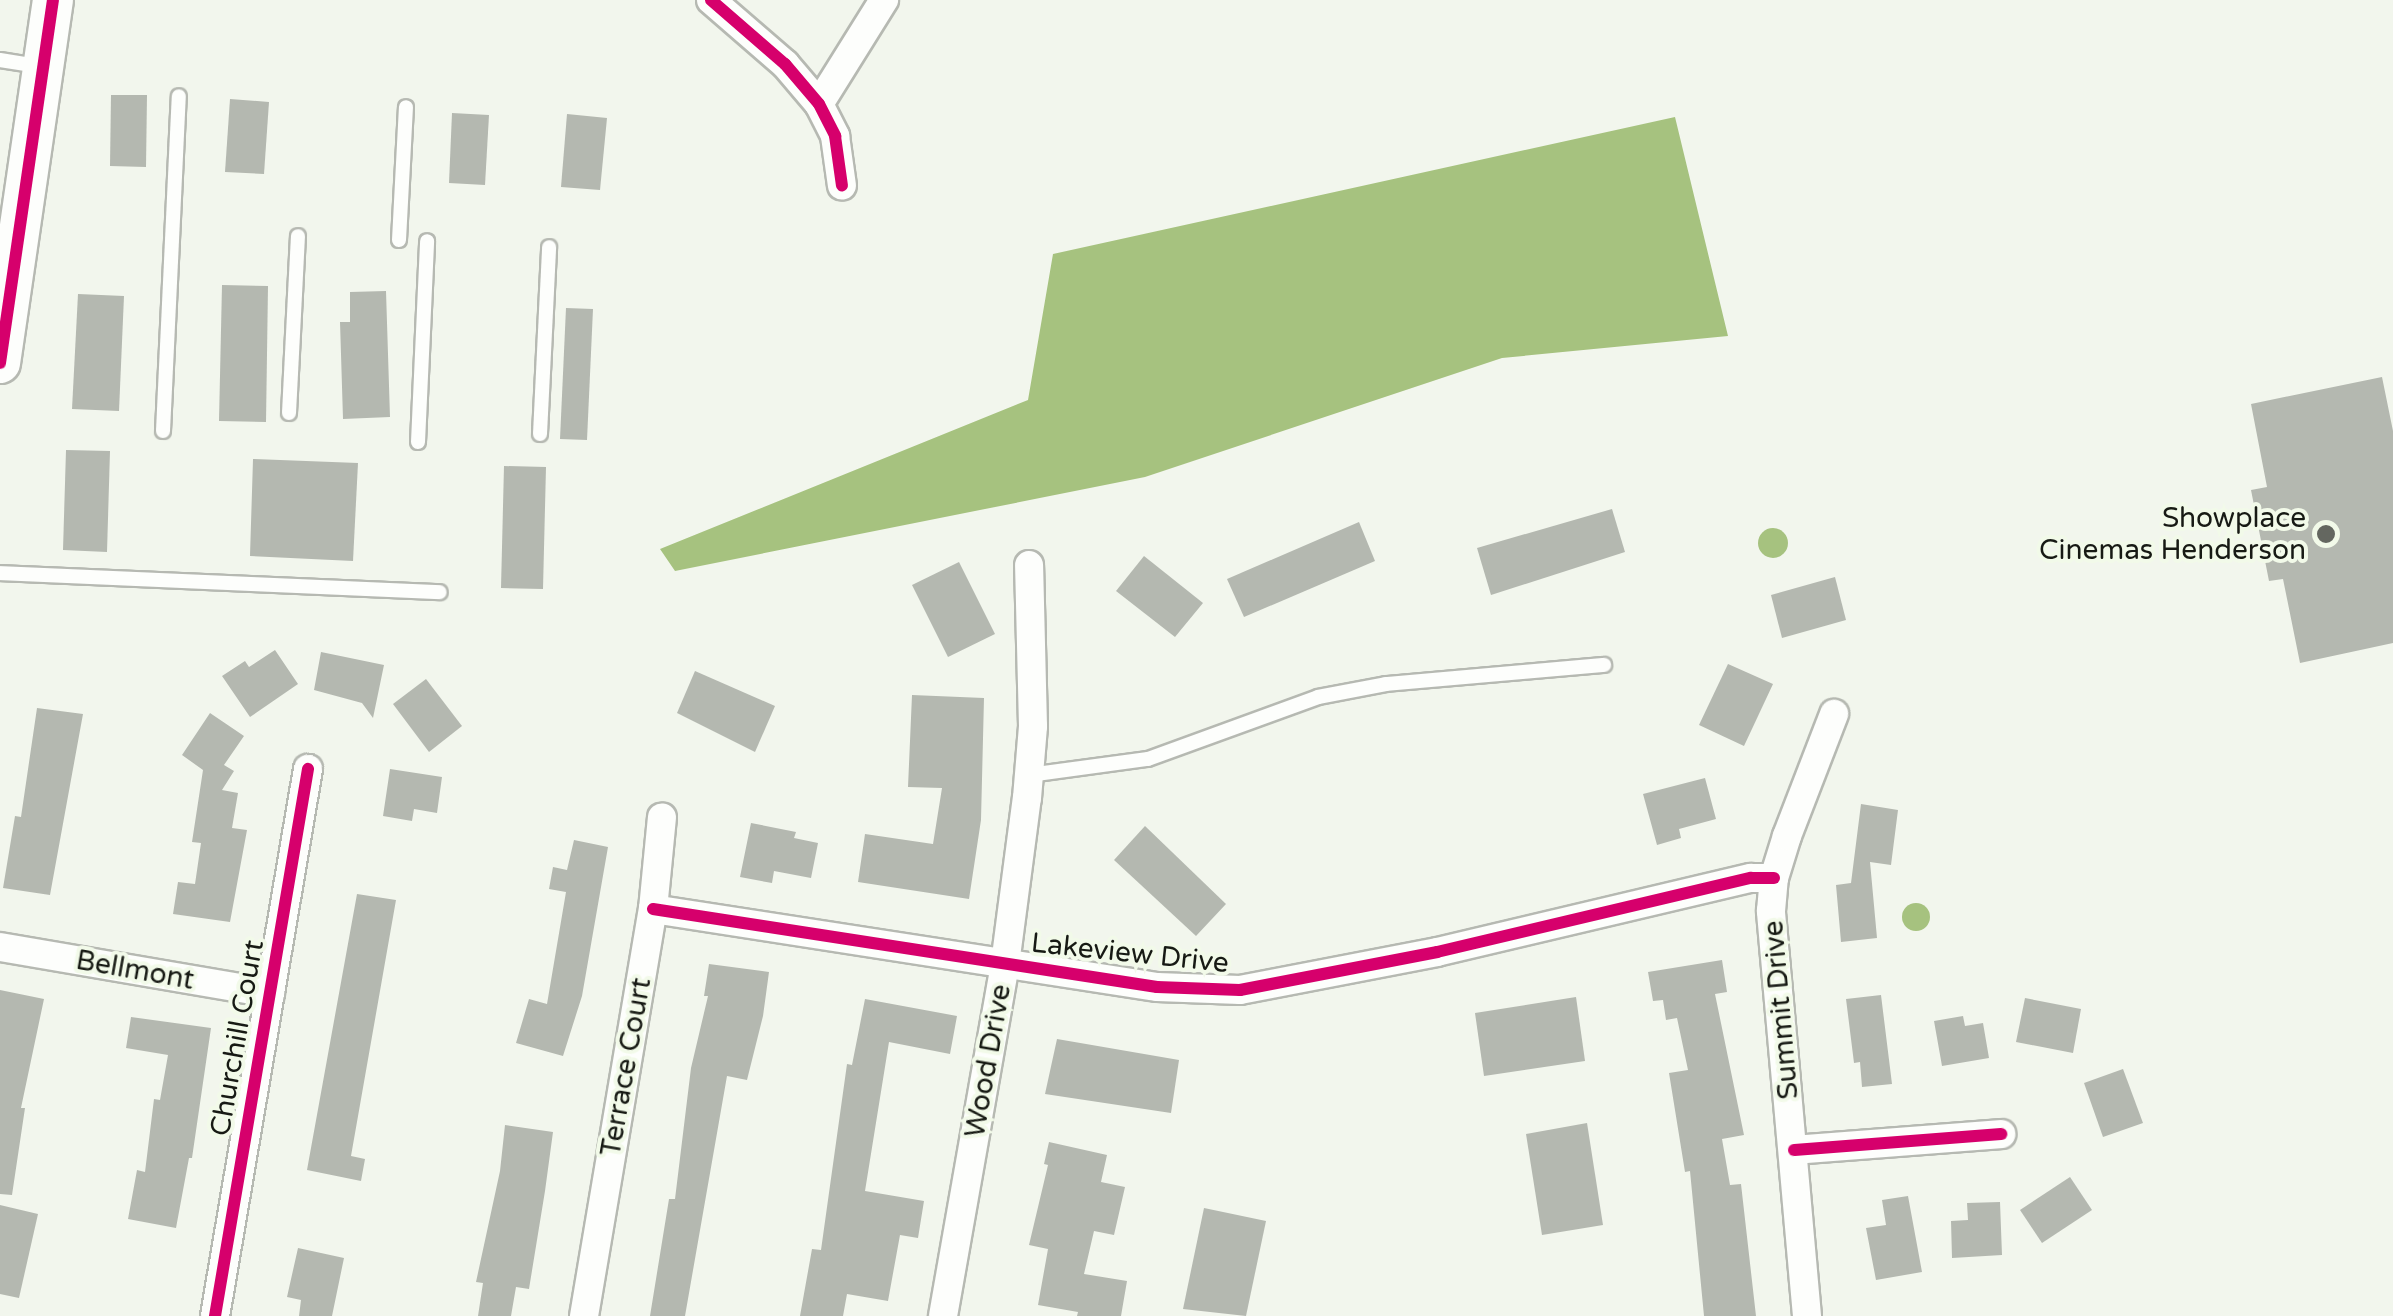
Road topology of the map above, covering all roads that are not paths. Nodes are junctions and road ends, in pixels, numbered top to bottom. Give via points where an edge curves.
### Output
1 (53, 0) edge
2 (711, 0) edge
3 (884, 0) edge
4 (0, 60) edge
5 (46, 66) junction
6 (179, 96) dead end
7 (819, 104) junction
8 (406, 107) dead end
9 (842, 186) dead end
10 (298, 236) dead end
11 (399, 240) dead end
12 (427, 241) dead end
13 (550, 247) dead end
14 (0, 363) edge
15 (289, 413) dead end
16 (163, 431) dead end
17 (540, 434) dead end
18 (418, 442) dead end
19 (1030, 565) dead end
20 (0, 573) edge
21 (440, 592) dead end
22 (1604, 664) dead end
23 (1834, 714) dead end
24 (308, 769) dead end
25 (1029, 775) junction
26 (662, 816) dead end
27 (1774, 878) junction
28 (653, 909) junction
29 (0, 947) edge
30 (1005, 964) junction
31 (270, 993) junction
32 (2001, 1134) dead end
33 (1794, 1150) junction
34 (216, 1316) edge
35 (584, 1316) edge
36 (943, 1316) edge
37 (1808, 1316) edge

1 - 5 street
2 - 7 street via 785,64
3 - 7 street
4 - 5 lane
5 - 14 street
6 - 16 lane
7 - 9 street via 834,136
8 - 11 lane
10 - 15 lane
12 - 18 lane
13 - 17 lane
19 - 25 street, Wood Drive
20 - 21 lane
22 - 25 lane via 1318,696 1148,759
23 - 27 street, Summit Drive
24 - 31 street, Churchill Court
25 - 30 street, Wood Drive
26 - 28 street, Terrace Court
27 - 30 street, Lakeview Drive via 1240,990 1157,987
27 - 33 street, Summit Drive via 1772,933
28 - 30 street, Lakeview Drive
28 - 35 street, Terrace Court
29 - 31 street, Bellmont
30 - 36 street, Wood Drive
31 - 34 street, Churchill Court
32 - 33 street
33 - 37 street, Summit Drive

